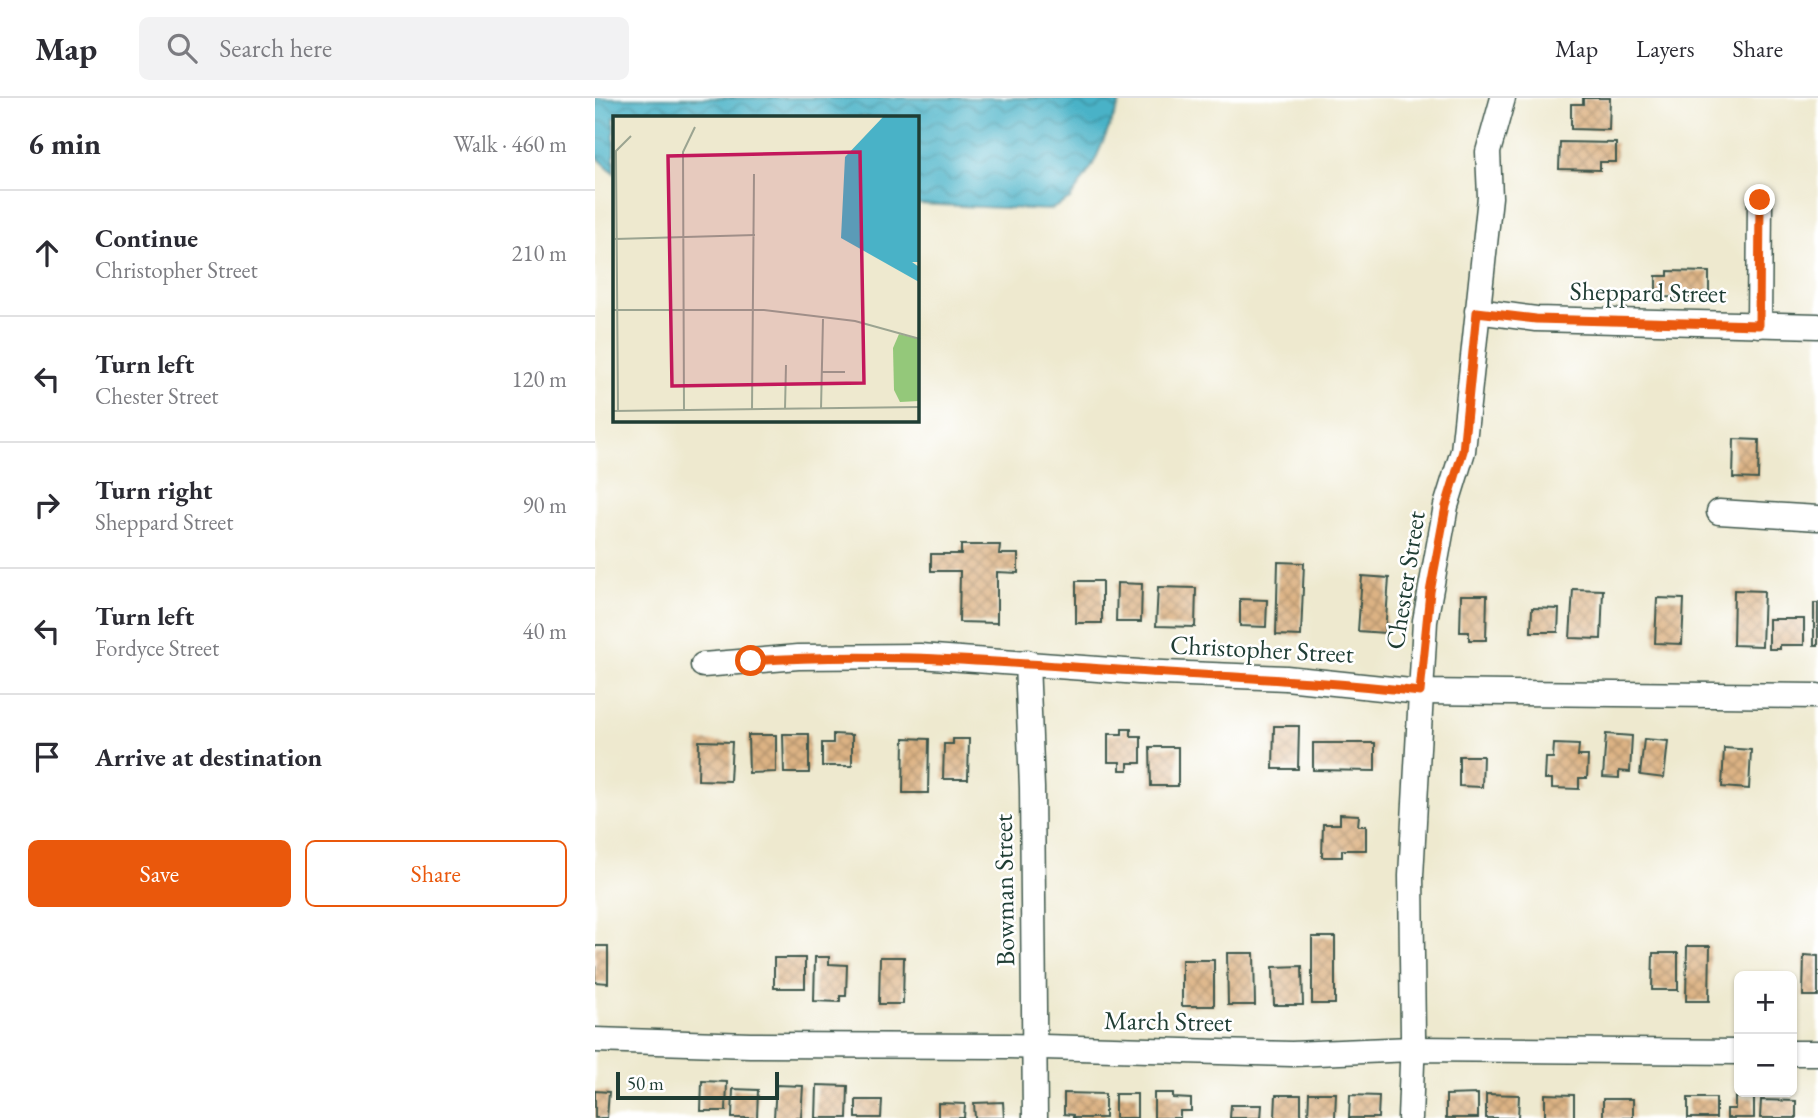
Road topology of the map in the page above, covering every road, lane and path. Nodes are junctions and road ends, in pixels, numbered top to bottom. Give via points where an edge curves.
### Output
1 (1503, 98) edge
2 (1760, 200) dead end
3 (1477, 312) junction
4 (1759, 325) junction
5 (1818, 326) edge
6 (1719, 512) dead end
7 (1818, 518) edge
8 (1027, 662) junction
9 (703, 665) dead end
10 (1420, 692) junction
11 (1818, 696) edge
12 (595, 1040) edge
13 (1037, 1047) junction
14 (1412, 1049) junction
15 (1734, 1052) edge
16 (1797, 1053) edge
17 (1818, 1053) edge
18 (1035, 1118) edge
19 (1410, 1118) edge

1 - 3 street, Chester Street via 1490,142 1490,197
2 - 4 street
3 - 4 street, Sheppard Street via 1536,319
3 - 10 street, Chester Street via 1463,451 1446,506 1430,592
4 - 5 street, Sheppard Street
6 - 7 street
8 - 9 street, Christopher Street via 859,656
8 - 10 street, Christopher Street via 1314,680
8 - 13 street, Bowman Street
10 - 11 street, Christopher Street
10 - 14 street, Chester Street via 1411,876
12 - 13 street, March Street
13 - 14 street, March Street via 1292,1054
13 - 18 street, Bowman Street
14 - 15 street, March Street
14 - 19 street, Chester Street
16 - 17 street

